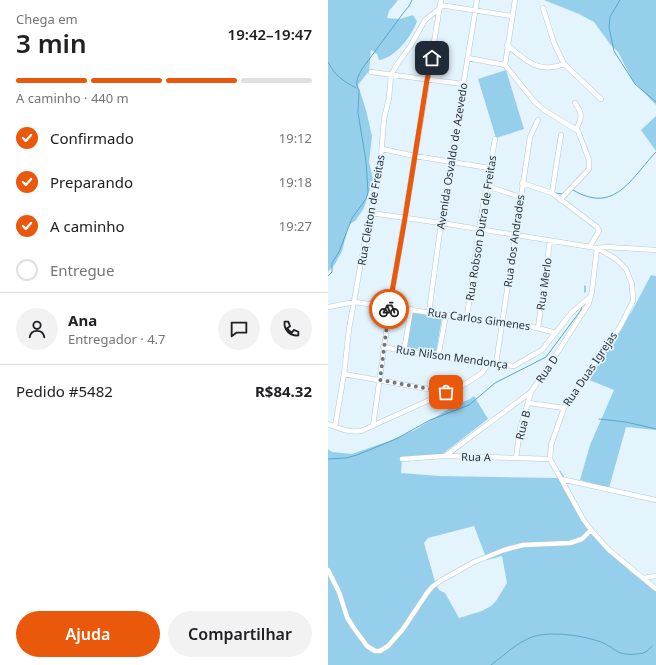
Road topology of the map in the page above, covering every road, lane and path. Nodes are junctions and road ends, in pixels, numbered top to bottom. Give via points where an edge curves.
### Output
1 (477, 0) edge
2 (515, 0) edge
3 (440, 5) edge
4 (542, 8) dead end
5 (476, 11) junction
6 (512, 16) junction
7 (507, 45) junction
8 (468, 58) junction
9 (564, 64) junction
10 (505, 65) junction
11 (371, 72) dead end
12 (391, 75) junction
13 (427, 80) junction
14 (463, 84) junction
15 (601, 99) dead end
16 (575, 103) dead end
17 (538, 120) dead end
18 (576, 130) junction
19 (561, 136) dead end
20 (495, 139) dead end
21 (382, 149) junction
22 (415, 156) junction
23 (451, 161) junction
24 (490, 168) junction
25 (522, 183) junction
26 (487, 186) junction
27 (552, 193) junction
28 (520, 197) junction
29 (560, 200) junction
30 (371, 214) junction
31 (405, 218) junction
32 (441, 223) junction
33 (479, 229) junction
34 (514, 234) junction
35 (550, 240) junction
36 (590, 246) junction
37 (596, 248) junction
38 (656, 250) edge
39 (591, 296) junction
40 (355, 302) junction
41 (390, 306) junction
42 (328, 307) edge
43 (411, 309) junction
44 (429, 312) junction
45 (446, 314) junction
46 (467, 318) junction
47 (502, 322) junction
48 (538, 328) junction
49 (556, 333) junction
50 (383, 347) junction
51 (404, 351) junction
52 (438, 357) junction
53 (488, 364) junction
54 (496, 364) junction
55 (344, 374) junction
56 (380, 380) junction
57 (446, 392) junction
58 (532, 392) junction
59 (529, 403) junction
60 (564, 408) junction
61 (328, 424) edge
62 (373, 426) junction
63 (335, 427) junction
64 (445, 456) junction
65 (516, 458) junction
66 (402, 459) dead end
67 (550, 459) junction
68 (561, 479) junction
69 (656, 500) edge
70 (592, 530) junction
71 (328, 570) edge
72 (656, 576) edge
73 (643, 578) junction
74 (656, 589) edge

1 - 5 street, Avenida Osvaldo de Azevedo
2 - 6 street
3 - 5 street
3 - 12 street, Rua Cleiton de Freitas via 425,20
3 - 13 street
4 - 9 street
5 - 6 street
5 - 8 street, Avenida Osvaldo de Azevedo
6 - 7 street
7 - 9 street via 540,68
7 - 10 street
8 - 10 street
8 - 14 street, Avenida Osvaldo de Azevedo
9 - 15 street
10 - 18 street via 534,101
11 - 12 street
12 - 13 street
12 - 21 street, Rua Cleiton de Freitas
13 - 14 street
13 - 22 street
14 - 23 street, Avenida Osvaldo de Azevedo
16 - 18 street via 582,115
17 - 25 street, Rua dos Andrades via 530,137
18 - 29 street via 589,160 589,166 587,172
19 - 27 street
20 - 24 street, Rua Robson Dutra de Freitas
21 - 22 street
21 - 30 street, Rua Cleiton de Freitas
22 - 23 street
22 - 31 street
23 - 24 street
23 - 32 street, Avenida Osvaldo de Azevedo
24 - 26 street, Rua Robson Dutra de Freitas
25 - 27 street
25 - 28 street, Rua dos Andrades
26 - 28 street
26 - 33 street, Rua Robson Dutra de Freitas
27 - 29 street
28 - 34 street, Rua dos Andrades
29 - 36 street via 598,228 599,231
30 - 31 street
30 - 40 street, Rua Cleiton de Freitas
31 - 32 street
31 - 41 street
32 - 33 street
32 - 44 street, Avenida Osvaldo de Azevedo
33 - 34 street
33 - 46 street, Rua Robson Dutra de Freitas
34 - 35 street
34 - 47 street, Rua dos Andrades
35 - 36 street
35 - 48 street, Rua Merlo
36 - 37 street
37 - 38 street
37 - 39 street, Rua D
37 - 60 street, Rua Duas Igrejas via 616,259 626,269 632,284 632,301 620,327
39 - 49 street via 572,312
39 - 58 street, Rua D
40 - 41 street, Rua Carlos Gimenes
40 - 42 street, Rua Carlos Gimenes
40 - 55 street, Rua Cleiton de Freitas
41 - 43 street, Rua Carlos Gimenes
41 - 50 street
43 - 44 street, Rua Carlos Gimenes
43 - 51 street
44 - 45 street, Rua Carlos Gimenes
45 - 46 street, Rua Carlos Gimenes
45 - 52 street
46 - 47 street, Rua Carlos Gimenes
47 - 48 street, Rua Carlos Gimenes
47 - 54 street, Rua dos Andrades
48 - 49 street, Rua Carlos Gimenes
49 - 54 street, Rua Nilson Mendonça via 542,350 518,365
50 - 51 street, Rua Nilson Mendonça
50 - 56 street
51 - 52 street, Rua Nilson Mendonça
52 - 53 street, Rua Nilson Mendonça
53 - 54 street, Rua Nilson Mendonça
53 - 57 street via 480,374 465,384
55 - 56 street
55 - 63 street, Rua Cleiton de Freitas
56 - 57 street
56 - 62 street
57 - 62 street
58 - 59 street, Rua B
58 - 64 street, Rua D
59 - 60 street
59 - 65 street, Rua B via 520,429
60 - 67 street, Rua Duas Igrejas via 551,445
61 - 63 street
62 - 63 street via 354,432
64 - 65 street, Rua A
64 - 66 street, Rua A
65 - 67 street, Rua A
67 - 68 street
68 - 69 street
68 - 70 street
70 - 71 street via 582,539 570,543 523,545 499,552 474,562 440,581 426,593 403,630 380,651 374,651 367,646 353,627
70 - 73 street via 609,550
72 - 73 street
73 - 74 street

